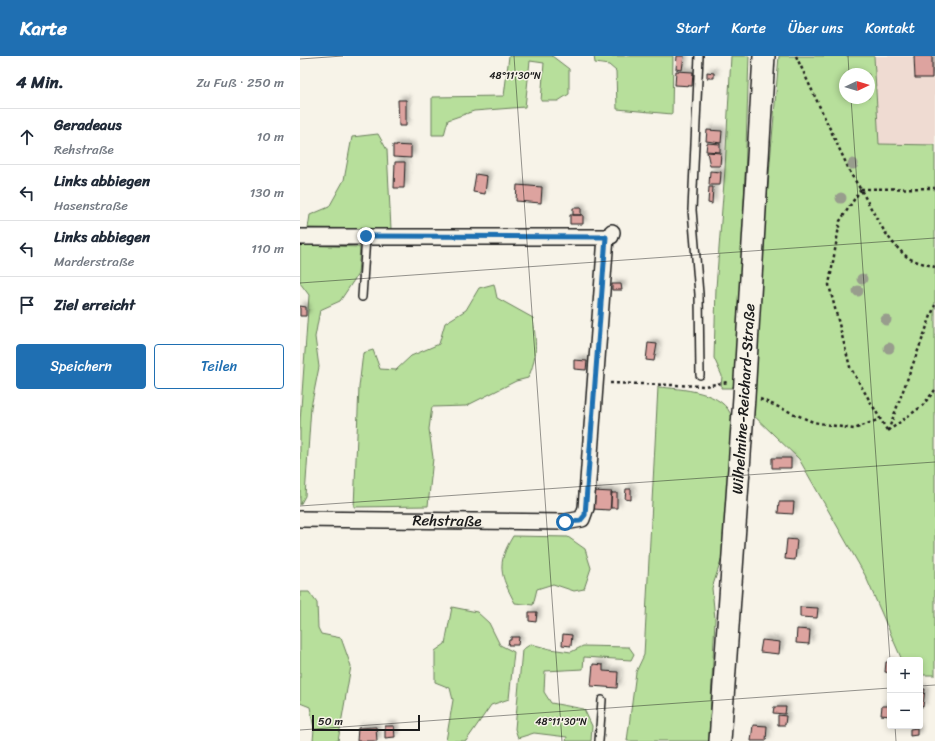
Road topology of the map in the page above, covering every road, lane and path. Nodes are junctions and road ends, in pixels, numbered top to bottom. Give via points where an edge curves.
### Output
1 (699, 56) edge
2 (764, 56) edge
3 (796, 56) edge
4 (935, 188) edge
5 (862, 189) junction
6 (300, 236) edge
7 (366, 236) junction
8 (935, 267) edge
9 (362, 297) dead end
10 (935, 305) edge
11 (700, 375) dead end
12 (731, 381) dead end
13 (595, 383) junction
14 (935, 390) edge
15 (758, 397) dead end
16 (880, 419) junction
17 (888, 432) junction
18 (300, 519) edge
19 (602, 700) dead end
20 (599, 741) edge
21 (720, 741) edge

1 - 11 lane via 692,210 699,294
2 - 21 street, Wilhelmine-Reichard-Straße via 744,405
3 - 5 path via 852,176
4 - 5 path
5 - 8 path via 880,226 907,257
5 - 16 path via 840,221 829,285 850,366
6 - 7 street
7 - 9 lane
7 - 13 street via 609,233
10 - 17 path
12 - 13 path via 704,386
13 - 18 street, Rehstraße via 586,508 585,515 580,521
14 - 17 path via 922,406
15 - 16 path via 813,422 854,429
16 - 17 path
19 - 20 lane

